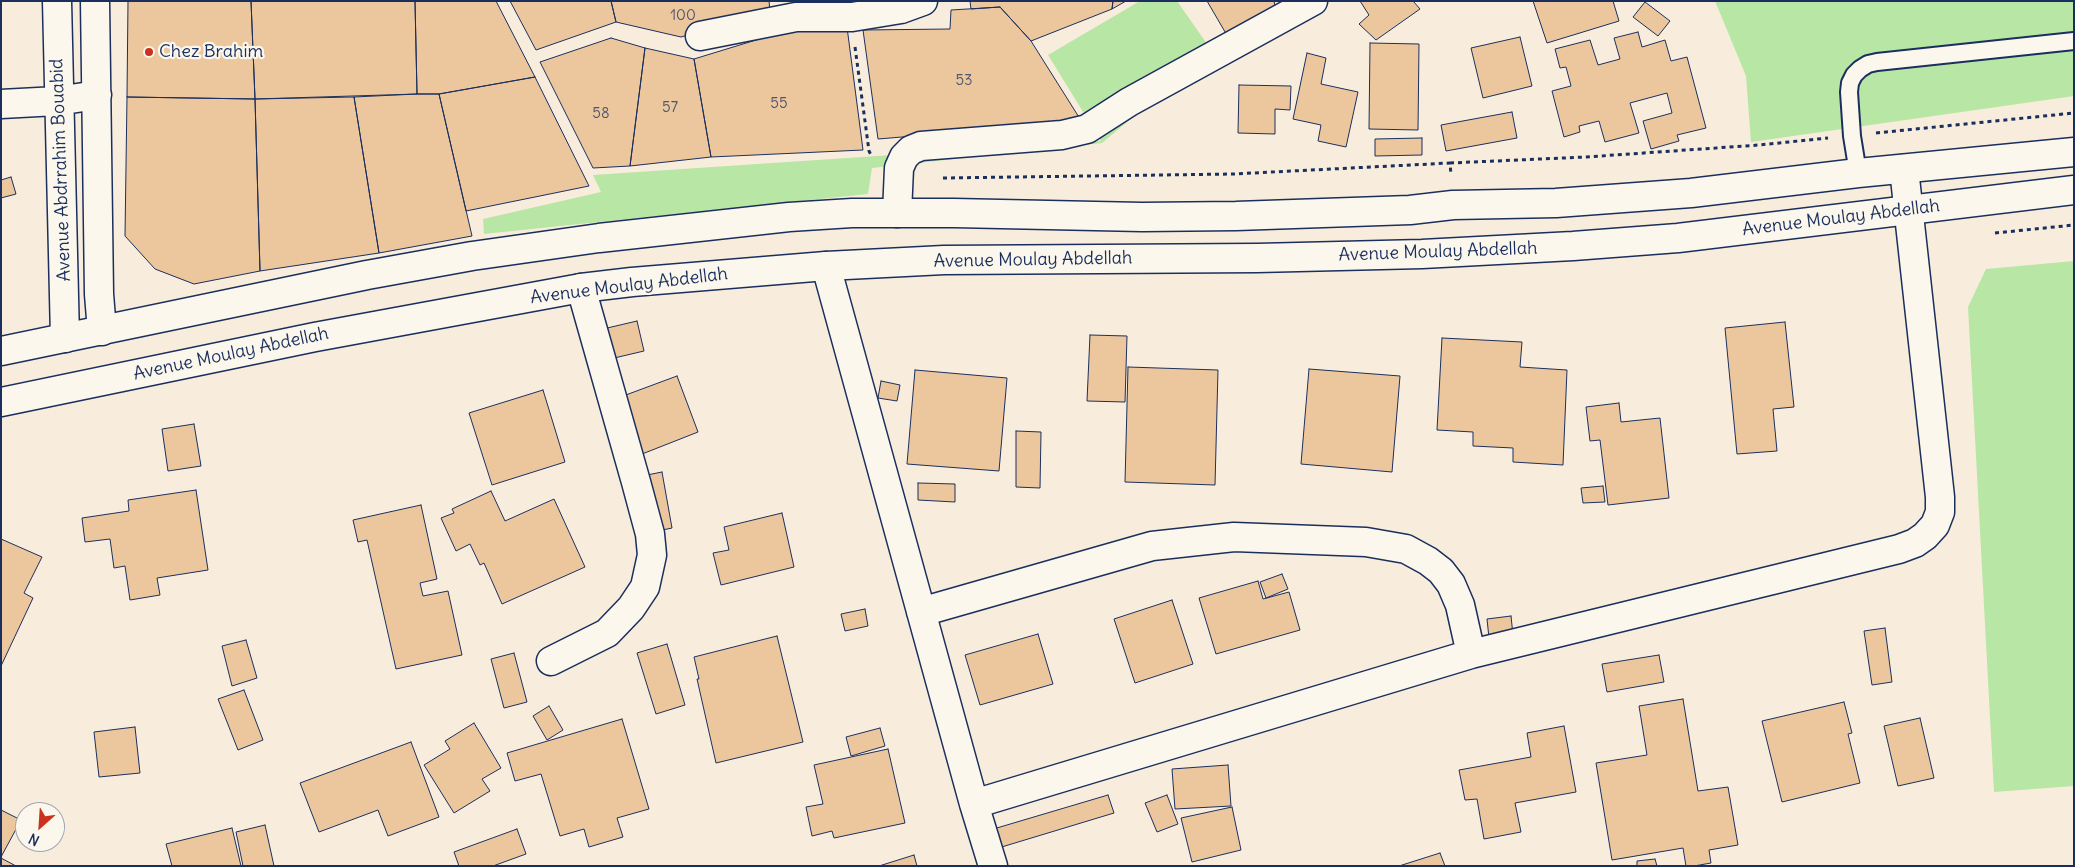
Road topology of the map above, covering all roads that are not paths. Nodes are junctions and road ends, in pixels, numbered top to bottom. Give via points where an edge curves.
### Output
1 (56, 1) edge
2 (96, 1) edge
3 (923, 1) edge
4 (1314, 1) edge
5 (794, 9) edge
6 (700, 36) dead end
7 (2074, 41) edge
8 (97, 95) junction
9 (58, 100) junction
10 (1, 104) edge
11 (2074, 152) edge
12 (1904, 169) junction
13 (1858, 173) junction
14 (2074, 190) edge
15 (1907, 210) junction
16 (897, 213) junction
17 (826, 266) junction
18 (581, 288) junction
19 (102, 330) junction
20 (65, 338) junction
21 (1, 351) edge
22 (1, 402) edge
23 (921, 612) junction
24 (1471, 654) junction
25 (551, 661) dead end
26 (974, 804) junction
27 (993, 866) edge

1 - 9 street, Avenue Abdrrahim Bouabid
2 - 8 street, Avenue Abdrrahim Bouabid
3 - 5 street via 852,17
4 - 16 street via 1129,102 1087,129 1062,135 921,146 912,150 900,168
5 - 6 street
7 - 13 lane via 1868,64 1854,75 1850,83 1852,136
8 - 9 street
8 - 19 street, Avenue Abdrrahim Bouabid
9 - 10 street
9 - 20 street, Avenue Abdrrahim Bouabid
11 - 12 street
12 - 13 street
12 - 15 street
13 - 16 street via 1622,199 1453,205 1410,210 1142,217
14 - 15 street, Avenue Moulay Abdellah
15 - 17 street, Avenue Moulay Abdellah via 1678,238 1564,247 1393,255 944,260
15 - 24 street via 1940,497 1940,512 1925,536 1898,549
16 - 19 street via 852,213 726,223 482,255 367,275
17 - 18 street, Avenue Moulay Abdellah
17 - 23 street
18 - 22 street, Avenue Moulay Abdellah via 315,336
18 - 25 street via 645,516 652,555 645,587 607,634
19 - 20 street
20 - 21 street
23 - 24 street via 1152,546 1234,537 1366,542 1406,549 1441,570 1460,605
23 - 26 street
24 - 26 street
26 - 27 street

